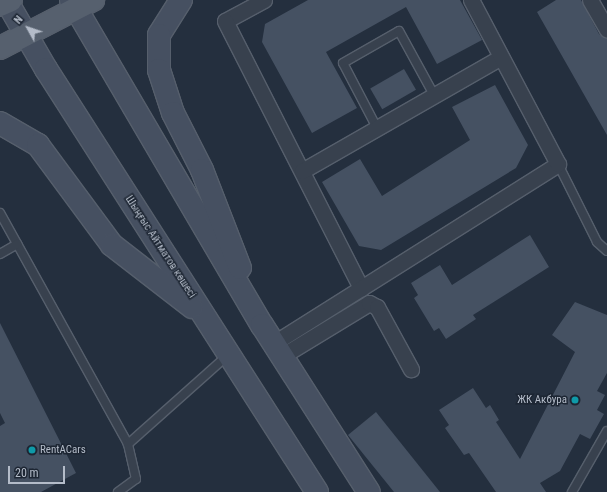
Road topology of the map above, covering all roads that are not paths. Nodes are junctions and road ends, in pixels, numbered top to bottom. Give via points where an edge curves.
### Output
1 (181, 0) edge
2 (264, 0) edge
3 (471, 0) edge
4 (590, 0) edge
5 (6, 2) edge
6 (80, 3) edge
7 (607, 30) edge
8 (27, 35) junction
9 (0, 48) edge
10 (501, 57) junction
11 (434, 95) junction
12 (0, 123) edge
13 (376, 128) junction
14 (558, 164) junction
15 (302, 171) junction
16 (0, 213) edge
17 (17, 244) junction
18 (607, 251) edge
19 (0, 254) edge
20 (361, 288) junction
21 (204, 316) junction
22 (262, 325) junction
23 (278, 350) junction
24 (228, 355) junction
25 (411, 369) dead end
26 (607, 431) edge
27 (128, 444) junction
28 (118, 492) edge
29 (317, 492) edge
30 (369, 492) edge
31 (572, 492) edge

1 - 22 main road via 160,35 159,70 173,113 202,170
2 - 15 street via 225,21
3 - 10 street
4 - 7 street
5 - 8 main road, Шыңғыс Айтматов көшесі
6 - 8 main road
6 - 22 main road
8 - 9 main road
8 - 21 main road, Шыңғыс Айтматов көшесі
10 - 11 street
10 - 14 street
11 - 13 street
11 - 13 lane via 399,31 343,63
12 - 21 main road via 38,145 112,245
13 - 15 street
14 - 18 lane via 597,242
14 - 20 street
15 - 20 street
16 - 17 lane
17 - 19 lane
17 - 27 lane
20 - 23 street
21 - 24 main road, Шыңғыс Айтматов көшесі
22 - 23 main road
23 - 25 street via 369,303 377,308
23 - 30 main road
24 - 27 lane
24 - 29 main road, Шыңғыс Айтматов көшесі
26 - 31 lane
27 - 28 lane via 136,479

